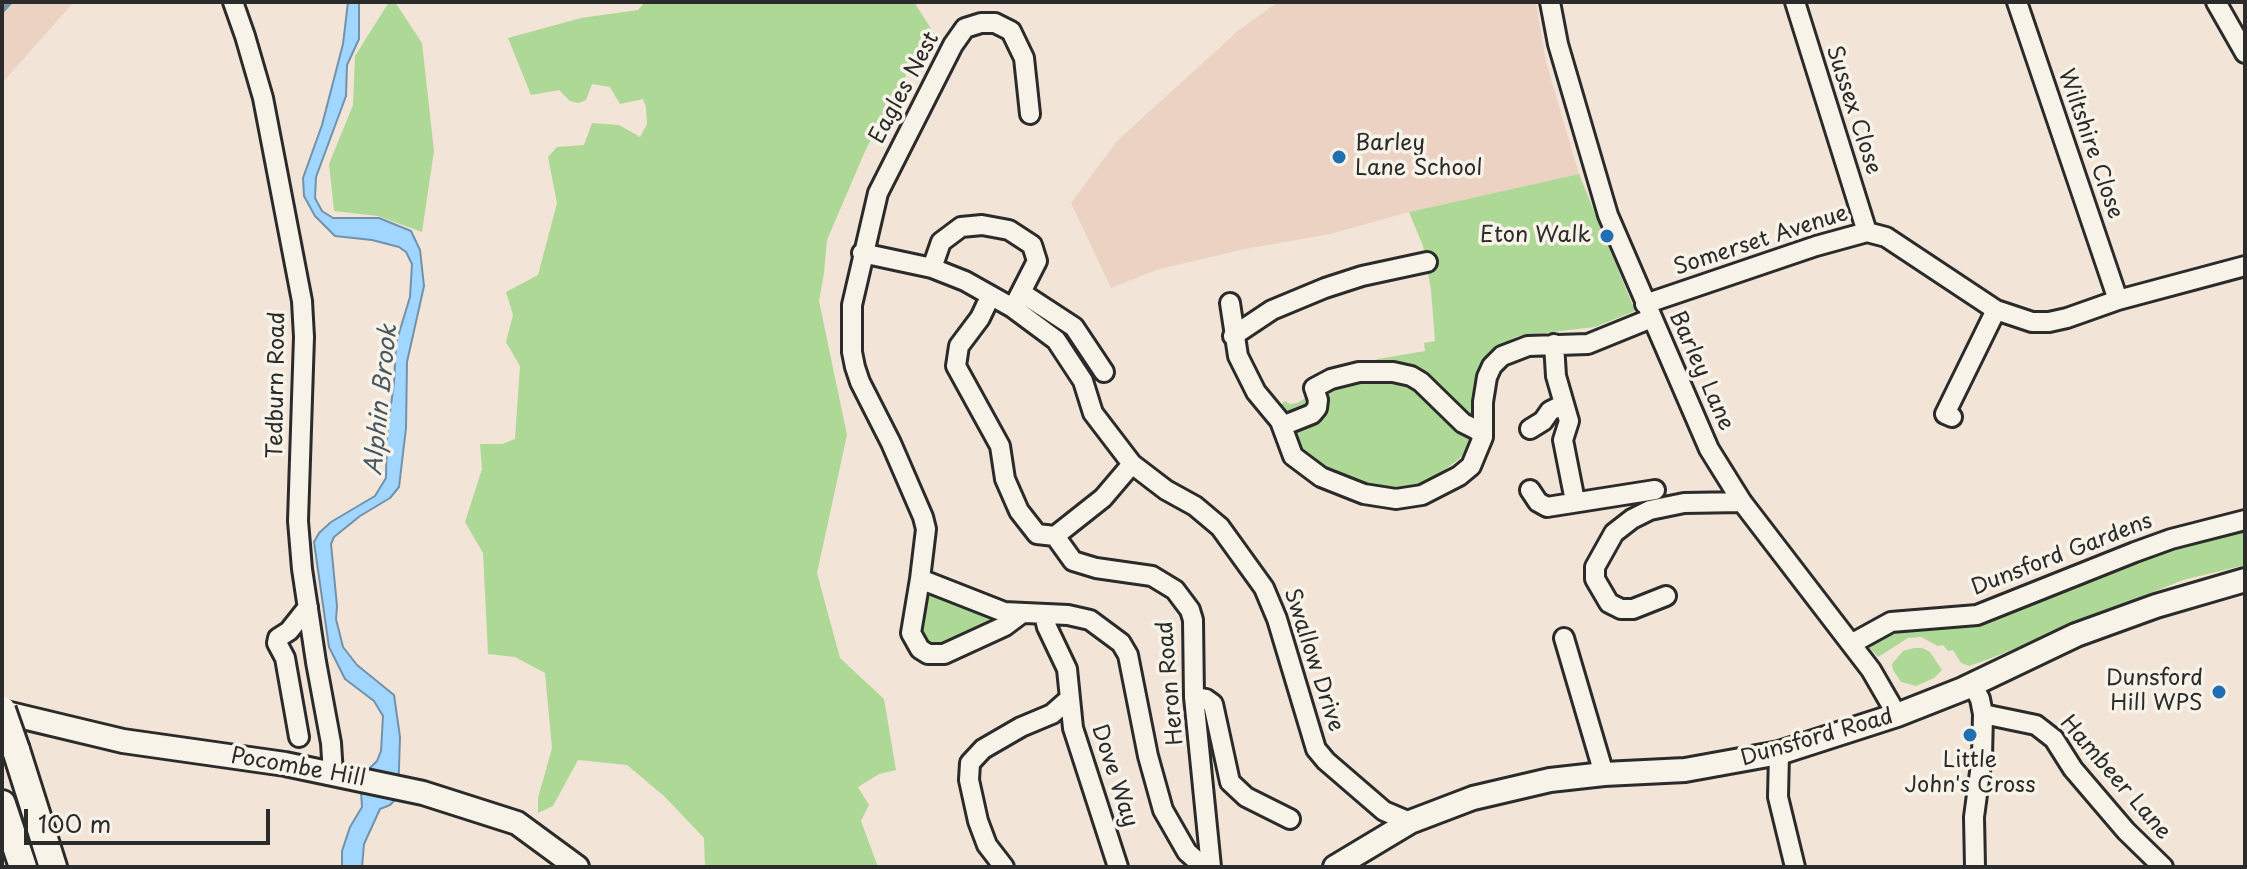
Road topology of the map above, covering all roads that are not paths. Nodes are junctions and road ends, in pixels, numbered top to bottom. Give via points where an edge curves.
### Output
1 (233, 2) edge
2 (1550, 2) edge
3 (1795, 2) edge
4 (2017, 2) edge
5 (2216, 2) edge
6 (2245, 53) edge
7 (1030, 114) dead end
8 (1867, 232) junction
9 (862, 253) junction
10 (1427, 262) dead end
11 (2245, 266) edge
12 (932, 268) junction
13 (990, 297) junction
14 (2118, 300) junction
15 (1017, 301) junction
16 (1230, 303) dead end
17 (1996, 310) junction
18 (1648, 311) junction
19 (1233, 336) junction
20 (1554, 344) junction
21 (1104, 372) dead end
22 (1564, 404) junction
23 (1942, 413) dead end
24 (1282, 426) junction
25 (1530, 429) dead end
26 (1483, 437) junction
27 (1132, 464) junction
28 (1530, 490) dead end
29 (1655, 490) dead end
30 (1575, 501) junction
31 (1742, 502) junction
32 (2245, 520) edge
33 (1055, 536) junction
34 (920, 579) junction
35 (2245, 580) edge
36 (1666, 596) dead end
37 (308, 607) junction
38 (1021, 614) junction
39 (1044, 615) junction
40 (1564, 638) dead end
41 (1851, 644) junction
42 (1972, 684) junction
43 (1194, 697) junction
44 (1069, 699) junction
45 (2, 711) edge
46 (1983, 714) junction
47 (1897, 715) junction
48 (299, 737) dead end
49 (1779, 753) junction
50 (333, 774) junction
51 (1604, 774) junction
52 (2, 804) edge
53 (1290, 819) dead end
54 (1410, 822) junction
55 (575, 866) edge
56 (23, 867) edge
57 (53, 867) edge
58 (1004, 867) edge
59 (1118, 867) edge
60 (1204, 867) edge
61 (1211, 867) edge
62 (1335, 867) edge
63 (1795, 867) edge
64 (1975, 867) edge
65 (2163, 867) edge

1 - 37 street, Tedburn Road via 263,98 302,301 298,521
2 - 18 street, Barley Lane via 1608,215
3 - 8 street, Sussex Close
4 - 14 street, Wiltshire Close
5 - 6 street
7 - 9 street, Eagles Nest via 1024,58 1011,31 995,23 965,28 878,193
8 - 17 street, Somerset Avenue via 1886,237
8 - 18 street, Somerset Avenue via 1816,246
9 - 12 street, Swallow Drive
9 - 34 street via 852,305 852,352 860,382 923,517
10 - 19 street via 1325,288 1272,310
11 - 14 street, Somerset Avenue
12 - 13 street, Swallow Drive
12 - 15 street via 941,242 961,227 1009,230 1036,252 1037,261
13 - 15 street, Swallow Drive
13 - 33 street, Heron Road via 959,346 956,366 1000,446 1011,498 1037,534
14 - 17 street, Somerset Avenue via 2049,322
15 - 21 street via 1074,327
15 - 27 street, Swallow Drive via 1062,347 1083,381 1093,413
16 - 19 street
17 - 23 street
18 - 20 street via 1588,344
18 - 31 street, Barley Lane via 1709,449
19 - 24 street via 1244,371
20 - 22 street
20 - 26 street via 1517,348 1492,366 1483,402
22 - 25 street
22 - 30 street via 1569,421 1563,440
24 - 26 street via 1312,414 1318,400 1314,388 1331,379 1393,372 1421,382
24 - 26 street via 1293,456 1321,477 1364,494 1396,499 1422,495 1459,476 1471,466
27 - 33 street via 1103,498
27 - 54 street, Swallow Drive via 1220,527 1264,588 1316,749 1384,811
28 - 30 street via 1543,506
29 - 30 street
31 - 36 street via 1658,508 1614,533 1595,567 1595,579 1609,603 1633,609
31 - 41 street, Barley Lane
32 - 41 street, Dunsford Gardens via 2147,548 1977,615 1891,622
33 - 43 street, Heron Road via 1073,561 1152,576 1175,590 1193,620
34 - 38 street
34 - 38 street via 911,633 928,654 944,654
35 - 42 main road, Dunsford Road via 2076,635
37 - 48 street via 277,643 285,658
37 - 50 street, Tedburn Road
38 - 39 street
39 - 44 street, Dove Way via 1067,669
39 - 60 street via 1090,620 1128,655 1163,810 1187,852
40 - 51 street
41 - 47 street, Barley Lane
42 - 46 street
42 - 47 main road, Dunsford Road
43 - 53 street via 1213,704 1230,782 1246,797
43 - 61 street, Heron Road
44 - 58 street, Dove Way via 1052,714 983,749 970,763 978,821
44 - 59 street, Dove Way via 1073,728
45 - 50 main road, Pocombe Hill via 123,741
45 - 57 highway, bridge
46 - 64 street
46 - 65 street, Hambeer Lane via 2036,725 2054,739 2073,769
47 - 49 main road, Dunsford Road
49 - 51 main road, Dunsford Road via 1685,770
49 - 63 street via 1778,797
50 - 55 main road, Pocombe Hill via 403,788 517,823
51 - 54 main road, Dunsford Road via 1473,798
52 - 56 highway
54 - 62 main road, Dunsford Road

